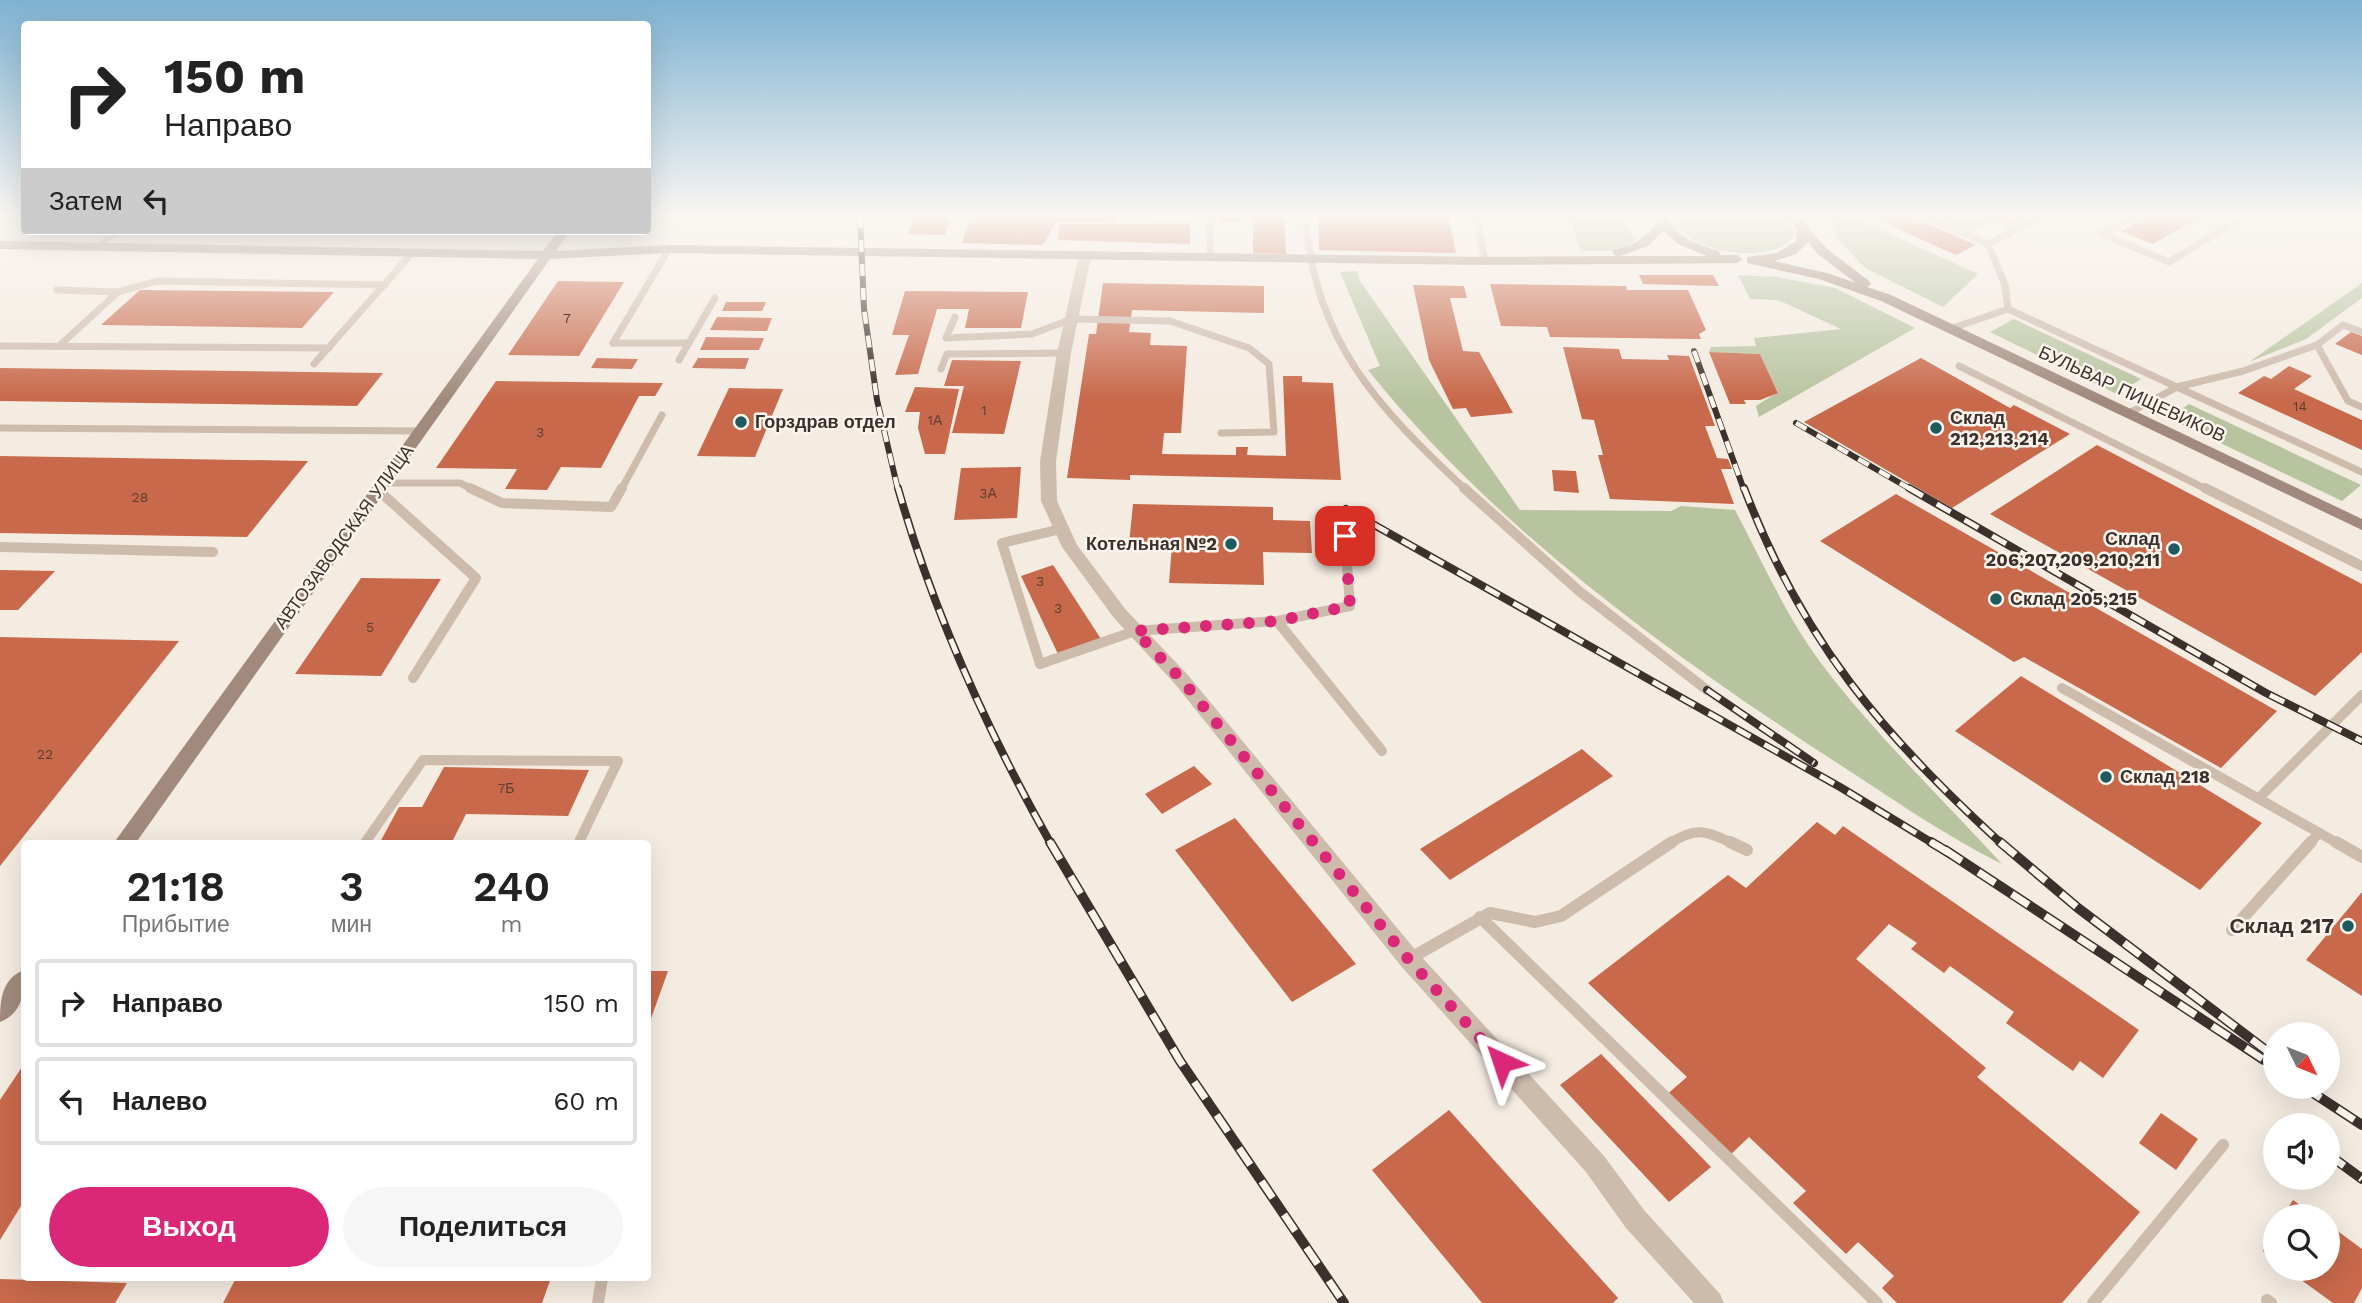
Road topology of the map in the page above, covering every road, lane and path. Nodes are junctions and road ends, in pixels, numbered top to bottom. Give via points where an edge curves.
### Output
1 (392, 277) edge
2 (531, 277) edge
3 (652, 277) edge
4 (1081, 277) edge
5 (1314, 277) edge
6 (1825, 277) edge
7 (1856, 277) edge
8 (2002, 277) edge
9 (385, 285) junction
10 (57, 290) dead end
11 (118, 292) junction
12 (715, 298) dead end
13 (1886, 298) junction
14 (2008, 309) junction
15 (954, 317) dead end
16 (1072, 319) junction
17 (1950, 329) junction
18 (2362, 332) edge
19 (688, 343) junction
20 (2317, 345) junction
21 (0, 346) edge
22 (59, 346) junction
23 (329, 348) junction
24 (1064, 353) junction
25 (679, 360) dead end
26 (314, 365) dead end
27 (1959, 366) dead end
28 (941, 369) dead end
29 (2176, 387) junction
30 (2362, 407) edge
31 (2129, 413) junction
32 (662, 415) dead end
33 (0, 428) edge
34 (421, 431) junction
35 (1221, 433) dead end
36 (2362, 472) edge
37 (380, 487) junction
38 (2362, 525) edge
39 (1061, 529) junction
40 (1345, 536) dead end
41 (0, 547) edge
42 (213, 552) dead end
43 (2362, 566) edge
44 (1277, 621) junction
45 (1135, 631) junction
46 (413, 678) dead end
47 (2062, 688) dead end
48 (1707, 690) dead end
49 (2362, 695) edge
50 (1382, 751) dead end
51 (2260, 797) junction
52 (2319, 833) junction
53 (126, 840) edge
54 (368, 840) edge
55 (580, 840) edge
56 (1747, 850) dead end
57 (2362, 857) edge
58 (1480, 917) junction
59 (2232, 930) dead end
60 (1409, 960) junction
61 (21, 989) edge
62 (0, 1012) edge
63 (2224, 1145) dead end
64 (602, 1281) edge
65 (598, 1303) edge
66 (1711, 1303) edge
67 (1877, 1303) edge
68 (2093, 1303) edge

1 - 9 lane
2 - 34 main road, АВТОЗАВОДСКАЯ УЛИЦА
3 - 19 lane via 612,342
4 - 16 street
5 - 48 lane via 1332,331 1359,376 1431,455 1564,580
6 - 13 main road, БУЛЬВАР ПИЩЕВИКОВ
7 - 13 main road, БУЛЬВАР ПИЩЕВИКОВ
8 - 14 lane
9 - 11 lane via 157,281
9 - 23 lane
10 - 11 lane
11 - 22 lane
12 - 19 lane
13 - 17 main road, БУЛЬВАР ПИЩЕВИКОВ
14 - 17 lane
14 - 29 lane
15 - 16 lane via 946,338 1032,334
16 - 24 street
16 - 35 lane via 1170,321 1249,348 1269,364 1274,432
17 - 31 main road, БУЛЬВАР ПИЩЕВИКОВ
18 - 20 lane via 2343,325
19 - 25 lane
20 - 29 lane via 2243,371
20 - 30 lane via 2348,401
21 - 22 lane
22 - 23 lane
23 - 26 lane
24 - 28 lane via 947,354
24 - 39 street via 1048,480 1049,501
27 - 43 lane
29 - 31 lane
29 - 36 lane
31 - 38 main road, БУЛЬВАР ПИЩЕВИКОВ
32 - 37 lane via 611,507 502,503 460,484
33 - 34 lane
34 - 37 main road, АВТОЗАВОДСКАЯ УЛИЦА
37 - 46 lane via 476,578
37 - 53 main road, АВТОЗАВОДСКАЯ УЛИЦА
39 - 45 street via 1090,575
39 - 45 lane via 1002,543 1040,664
40 - 44 lane via 1350,606
41 - 42 lane
44 - 45 lane
44 - 50 lane
45 - 60 street via 1181,679
47 - 51 lane
49 - 51 lane
51 - 52 lane
52 - 57 lane
52 - 59 lane
54 - 55 lane via 423,760 618,761
56 - 58 lane via 1707,831 1685,833 1561,916 1535,922 1499,913
58 - 60 lane
58 - 67 lane
60 - 66 street via 1595,1164 1635,1219
61 - 62 main road
63 - 68 lane
64 - 65 lane

